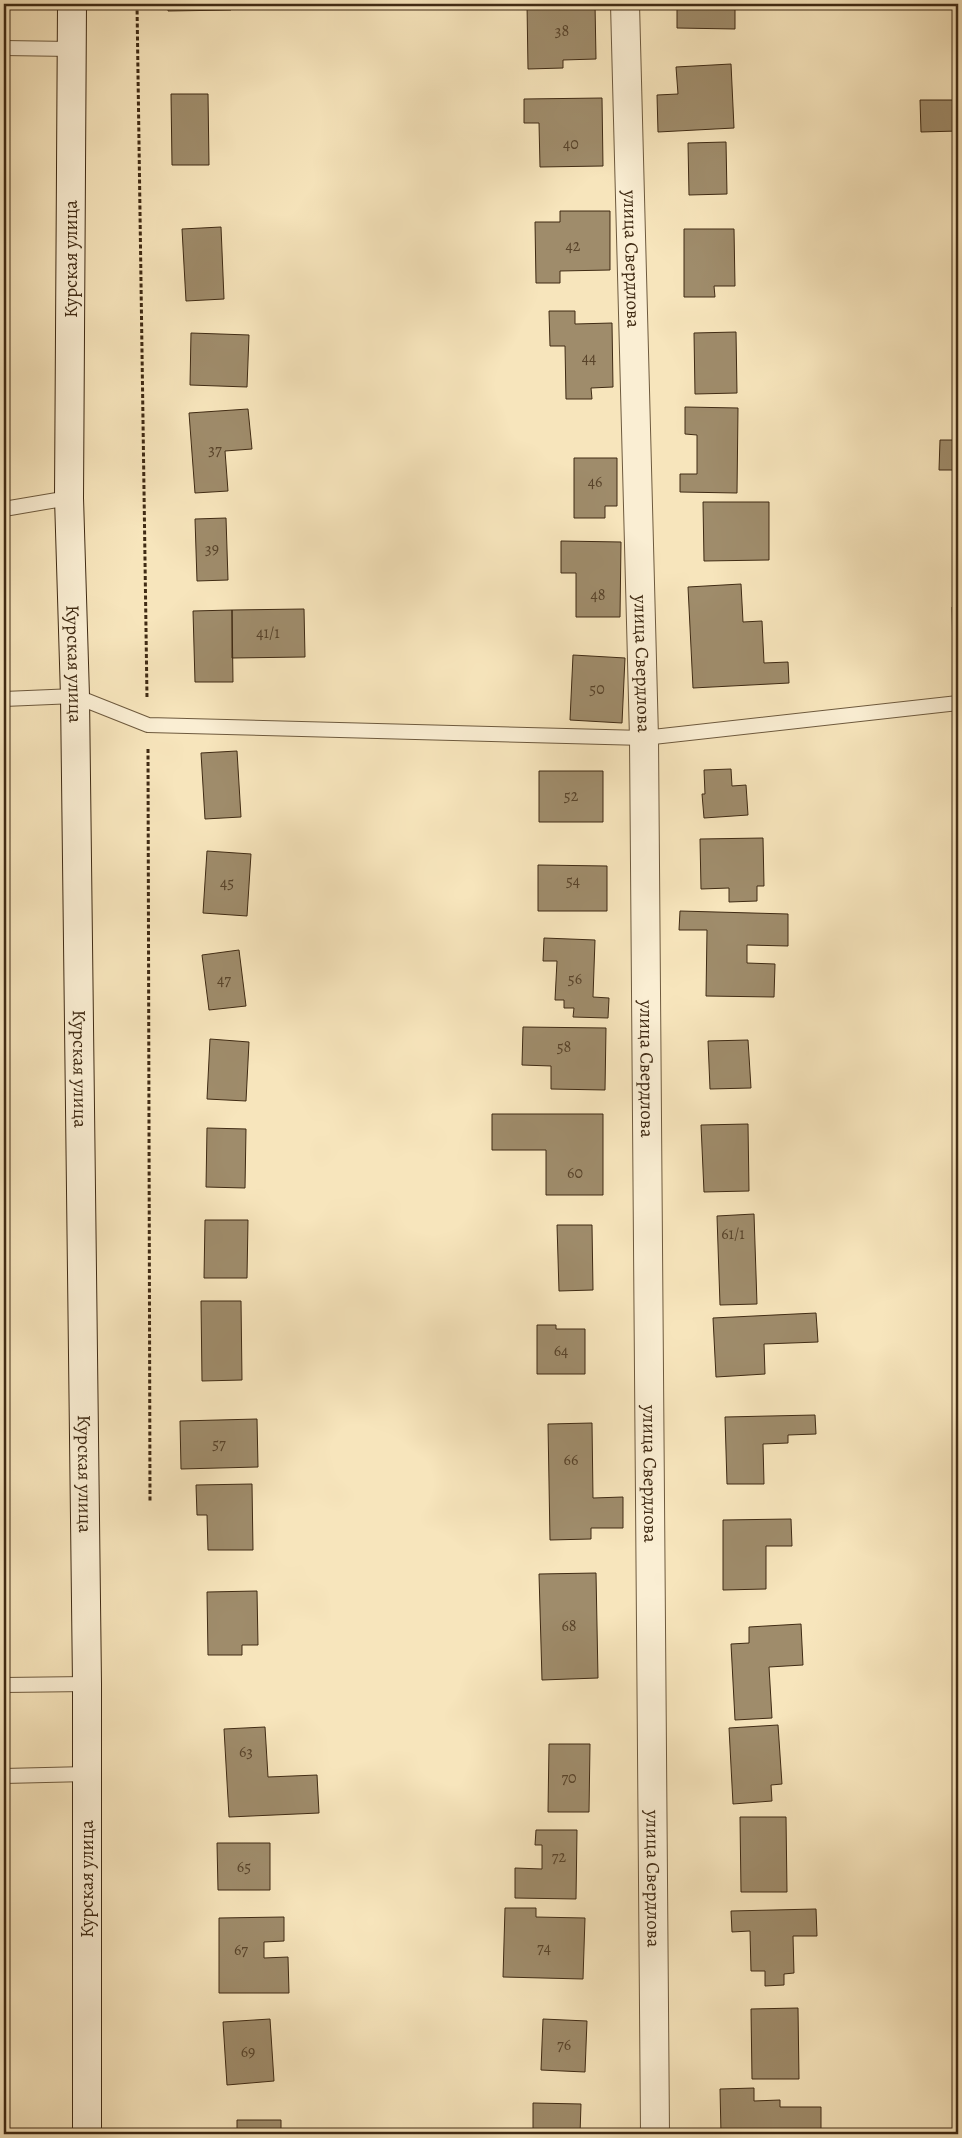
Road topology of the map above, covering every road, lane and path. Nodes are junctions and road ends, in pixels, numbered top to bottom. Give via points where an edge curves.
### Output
1 (72, 4) edge
2 (137, 4) edge
3 (625, 4) edge
4 (4, 48) edge
5 (72, 49) junction
6 (70, 498) junction
7 (4, 510) edge
8 (75, 696) junction
9 (4, 699) edge
10 (958, 703) edge
11 (148, 725) junction
12 (644, 738) junction
13 (150, 1501) dead end
14 (87, 1684) junction
15 (4, 1685) edge
16 (87, 1774) junction
17 (4, 1776) edge
18 (87, 2134) edge
19 (655, 2134) edge

1 - 5 street, Курская улица
2 - 11 path
3 - 12 street, улица Свердлова
4 - 5 lane
5 - 6 street, Курская улица
6 - 7 lane
6 - 8 street, Курская улица
8 - 9 lane
8 - 11 lane
8 - 14 street, Курская улица
10 - 12 lane
11 - 12 lane
11 - 13 path
12 - 19 street, улица Свердлова
14 - 15 lane
14 - 16 street, Курская улица
16 - 17 lane
16 - 18 street, Курская улица

